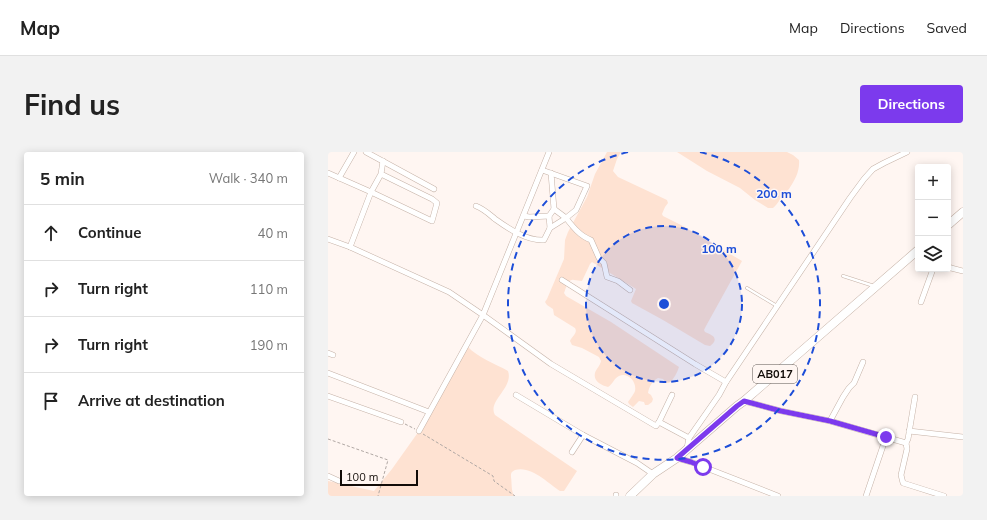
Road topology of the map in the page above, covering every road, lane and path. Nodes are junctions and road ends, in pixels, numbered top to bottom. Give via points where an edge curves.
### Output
1 (354, 152) edge
2 (366, 152) edge
3 (549, 152) edge
4 (907, 152) edge
5 (383, 161) junction
6 (542, 170) junction
7 (328, 173) edge
8 (550, 173) junction
9 (381, 174) junction
10 (339, 178) junction
11 (434, 189) dead end
12 (371, 192) junction
13 (476, 206) dead end
14 (554, 209) junction
15 (963, 212) edge
16 (524, 216) junction
17 (549, 216) junction
18 (566, 218) junction
19 (951, 222) edge
20 (550, 228) junction
21 (517, 233) junction
22 (328, 238) edge
23 (350, 247) junction
24 (915, 253) edge
25 (951, 268) edge
26 (963, 271) edge
27 (932, 272) edge
28 (842, 276) dead end
29 (562, 280) dead end
30 (876, 287) junction
31 (746, 288) dead end
32 (630, 290) dead end
33 (921, 302) dead end
34 (777, 306) junction
35 (483, 316) junction
36 (862, 362) dead end
37 (328, 373) edge
38 (726, 382) junction
39 (516, 395) dead end
40 (672, 395) dead end
41 (328, 396) edge
42 (915, 397) dead end
43 (744, 401) junction
44 (429, 412) junction
45 (830, 421) junction
46 (401, 422) joint
47 (659, 422) junction
48 (909, 430) junction
49 (419, 431) junction
50 (583, 435) junction
51 (963, 436) edge
52 (886, 437) junction
53 (689, 438) junction
54 (328, 439) edge
55 (906, 443) junction
56 (687, 448) junction
57 (572, 452) dead end
58 (677, 458) junction
59 (653, 474) junction
60 (328, 476) edge
61 (339, 481) dead end
62 (378, 496) edge
63 (515, 496) edge
64 (630, 496) edge
65 (778, 496) edge
66 (866, 496) edge
67 (944, 496) edge

1 - 10 street
2 - 5 street
3 - 6 street
4 - 34 street via 873,169 864,179
5 - 9 street
5 - 11 street
6 - 8 street
6 - 16 street
7 - 10 street
8 - 14 street
8 - 18 street via 587,186 576,210
9 - 12 street
9 - 12 street via 437,203 432,221
10 - 12 street
12 - 23 street
13 - 21 street
14 - 17 street
14 - 18 street
15 - 19 main road
16 - 17 street
16 - 21 street
17 - 20 street
18 - 20 street
18 - 32 street via 574,229 591,240 598,258 604,263 607,277
20 - 21 street via 544,240 537,241
21 - 35 street
22 - 23 street
23 - 35 street via 449,292
24 - 30 main road, AB017
25 - 26 street
27 - 33 street
28 - 30 lane
29 - 38 street
30 - 43 main road, AB017
31 - 34 lane
34 - 38 street
35 - 44 street
35 - 47 street via 551,364 604,396 656,426
36 - 45 street via 854,383
37 - 44 street
38 - 53 street
39 - 50 street
40 - 47 street
41 - 46 street
42 - 48 street
43 - 45 street
43 - 56 main road, AB017
44 - 49 street
45 - 52 street
46 - 49 path
47 - 53 street
48 - 51 street
48 - 55 street
49 - 63 path via 493,476 494,481
50 - 57 street
50 - 59 street
52 - 55 street
52 - 66 street
53 - 56 street
54 - 62 path via 388,460
55 - 67 street via 901,475 903,482
56 - 58 main road, AB017
58 - 59 main road, AB017
58 - 65 street
59 - 64 main road, AB017
60 - 61 street

